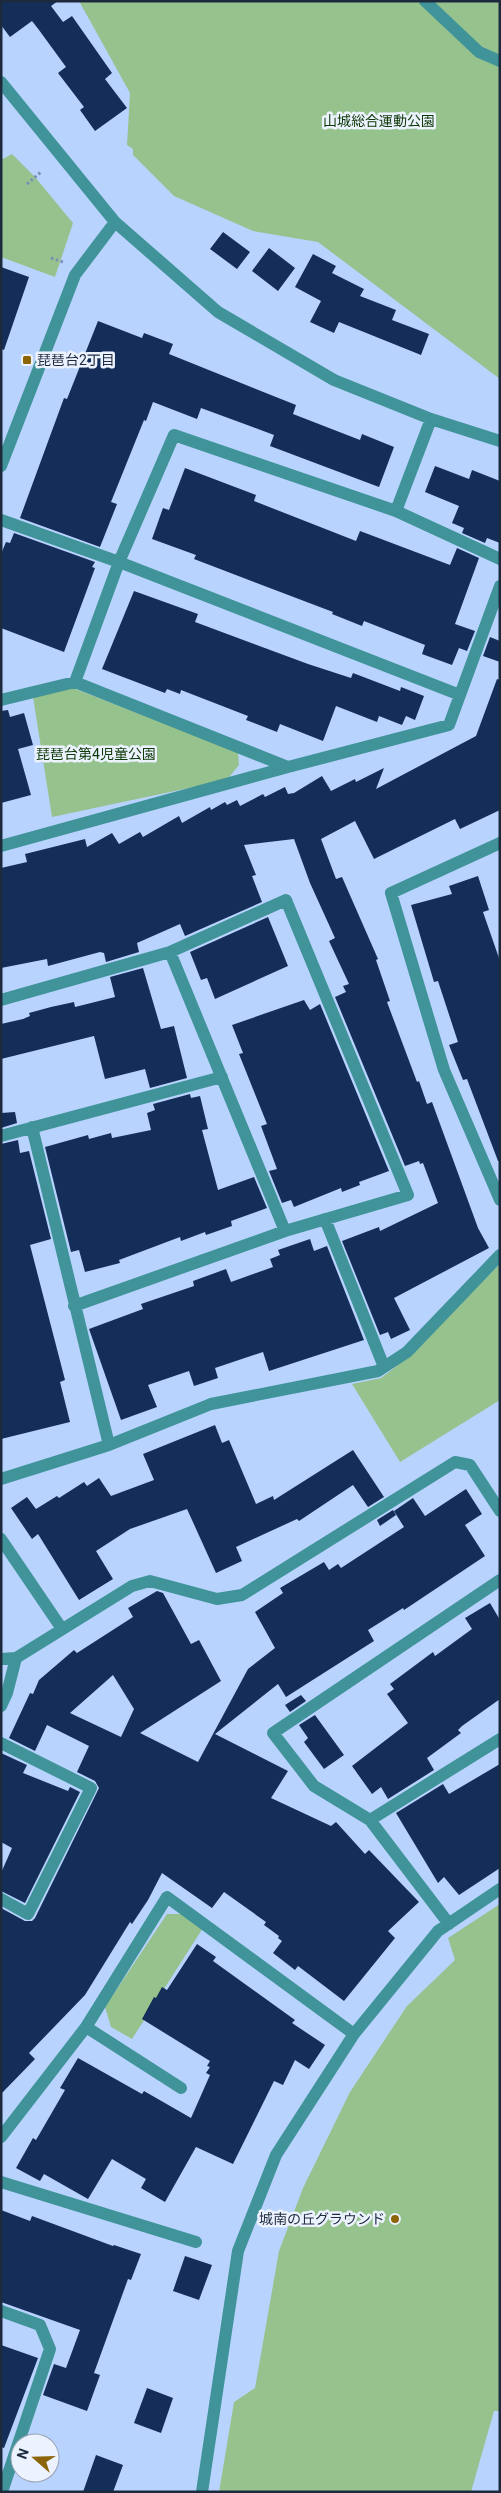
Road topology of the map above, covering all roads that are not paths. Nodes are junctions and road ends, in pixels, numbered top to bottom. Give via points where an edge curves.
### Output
1 (425, 1) edge
2 (500, 61) edge
3 (1, 82) edge
4 (115, 222) junction
5 (431, 419) junction
6 (500, 441) edge
7 (1, 466) edge
8 (396, 511) junction
9 (1, 520) edge
10 (500, 559) edge
11 (119, 562) junction
12 (500, 586) edge
13 (497, 603) edge
14 (75, 682) junction
15 (460, 695) junction
16 (1, 700) edge
17 (288, 767) junction
18 (1, 846) edge
19 (499, 846) edge
20 (170, 952) junction
21 (1, 1000) edge
22 (222, 1077) junction
23 (32, 1127) junction
24 (1, 1136) edge
25 (500, 1200) edge
26 (325, 1219) junction
27 (285, 1231) junction
28 (500, 1255) edge
29 (74, 1306) junction
30 (384, 1367) junction
31 (109, 1445) junction
32 (1, 1479) edge
33 (500, 1511) edge
34 (1, 1539) edge
35 (500, 1580) edge
36 (62, 1629) junction
37 (16, 1658) junction
38 (1, 1660) edge
39 (1, 1706) edge
40 (500, 1739) edge
41 (1, 1744) edge
42 (370, 1820) junction
43 (500, 1889) edge
44 (1, 1899) edge
45 (449, 1924) junction
46 (86, 2028) junction
47 (354, 2034) junction
48 (181, 2088) dead end
49 (1, 2137) edge
50 (1, 2182) edge
51 (196, 2242) dead end
52 (1, 2311) edge
53 (2, 2492) edge
54 (202, 2492) edge

1 - 2 street via 479,52
3 - 4 street
4 - 5 street via 218,312 334,380
4 - 7 street via 74,275
5 - 6 street
5 - 8 street
8 - 10 street
8 - 11 street via 174,435
9 - 11 street
11 - 14 street
11 - 15 street
12 - 13 street
13 - 15 street
14 - 16 street
14 - 17 street
15 - 17 street via 449,725
17 - 18 street
19 - 25 street via 391,893 444,1070
20 - 21 street
20 - 22 street
20 - 26 street via 286,900 408,1195
22 - 23 street
22 - 27 street
23 - 24 street
23 - 29 street
26 - 27 street
26 - 30 street
27 - 29 street
28 - 30 street via 406,1352
29 - 31 street
30 - 31 street via 378,1371 212,1404
31 - 32 street
33 - 36 street via 470,1465 455,1462 242,1595 217,1600 150,1581 132,1586
34 - 36 street
35 - 42 street via 273,1733 314,1786
36 - 37 street
37 - 38 street
37 - 39 street via 8,1693
40 - 42 street
41 - 44 street via 91,1788 28,1914
42 - 45 street
43 - 45 street
45 - 47 street via 438,1931
46 - 47 street via 167,1897
46 - 48 street
46 - 49 street
47 - 54 street via 276,2155 238,2251
50 - 51 street
52 - 53 street via 40,2325 50,2349

